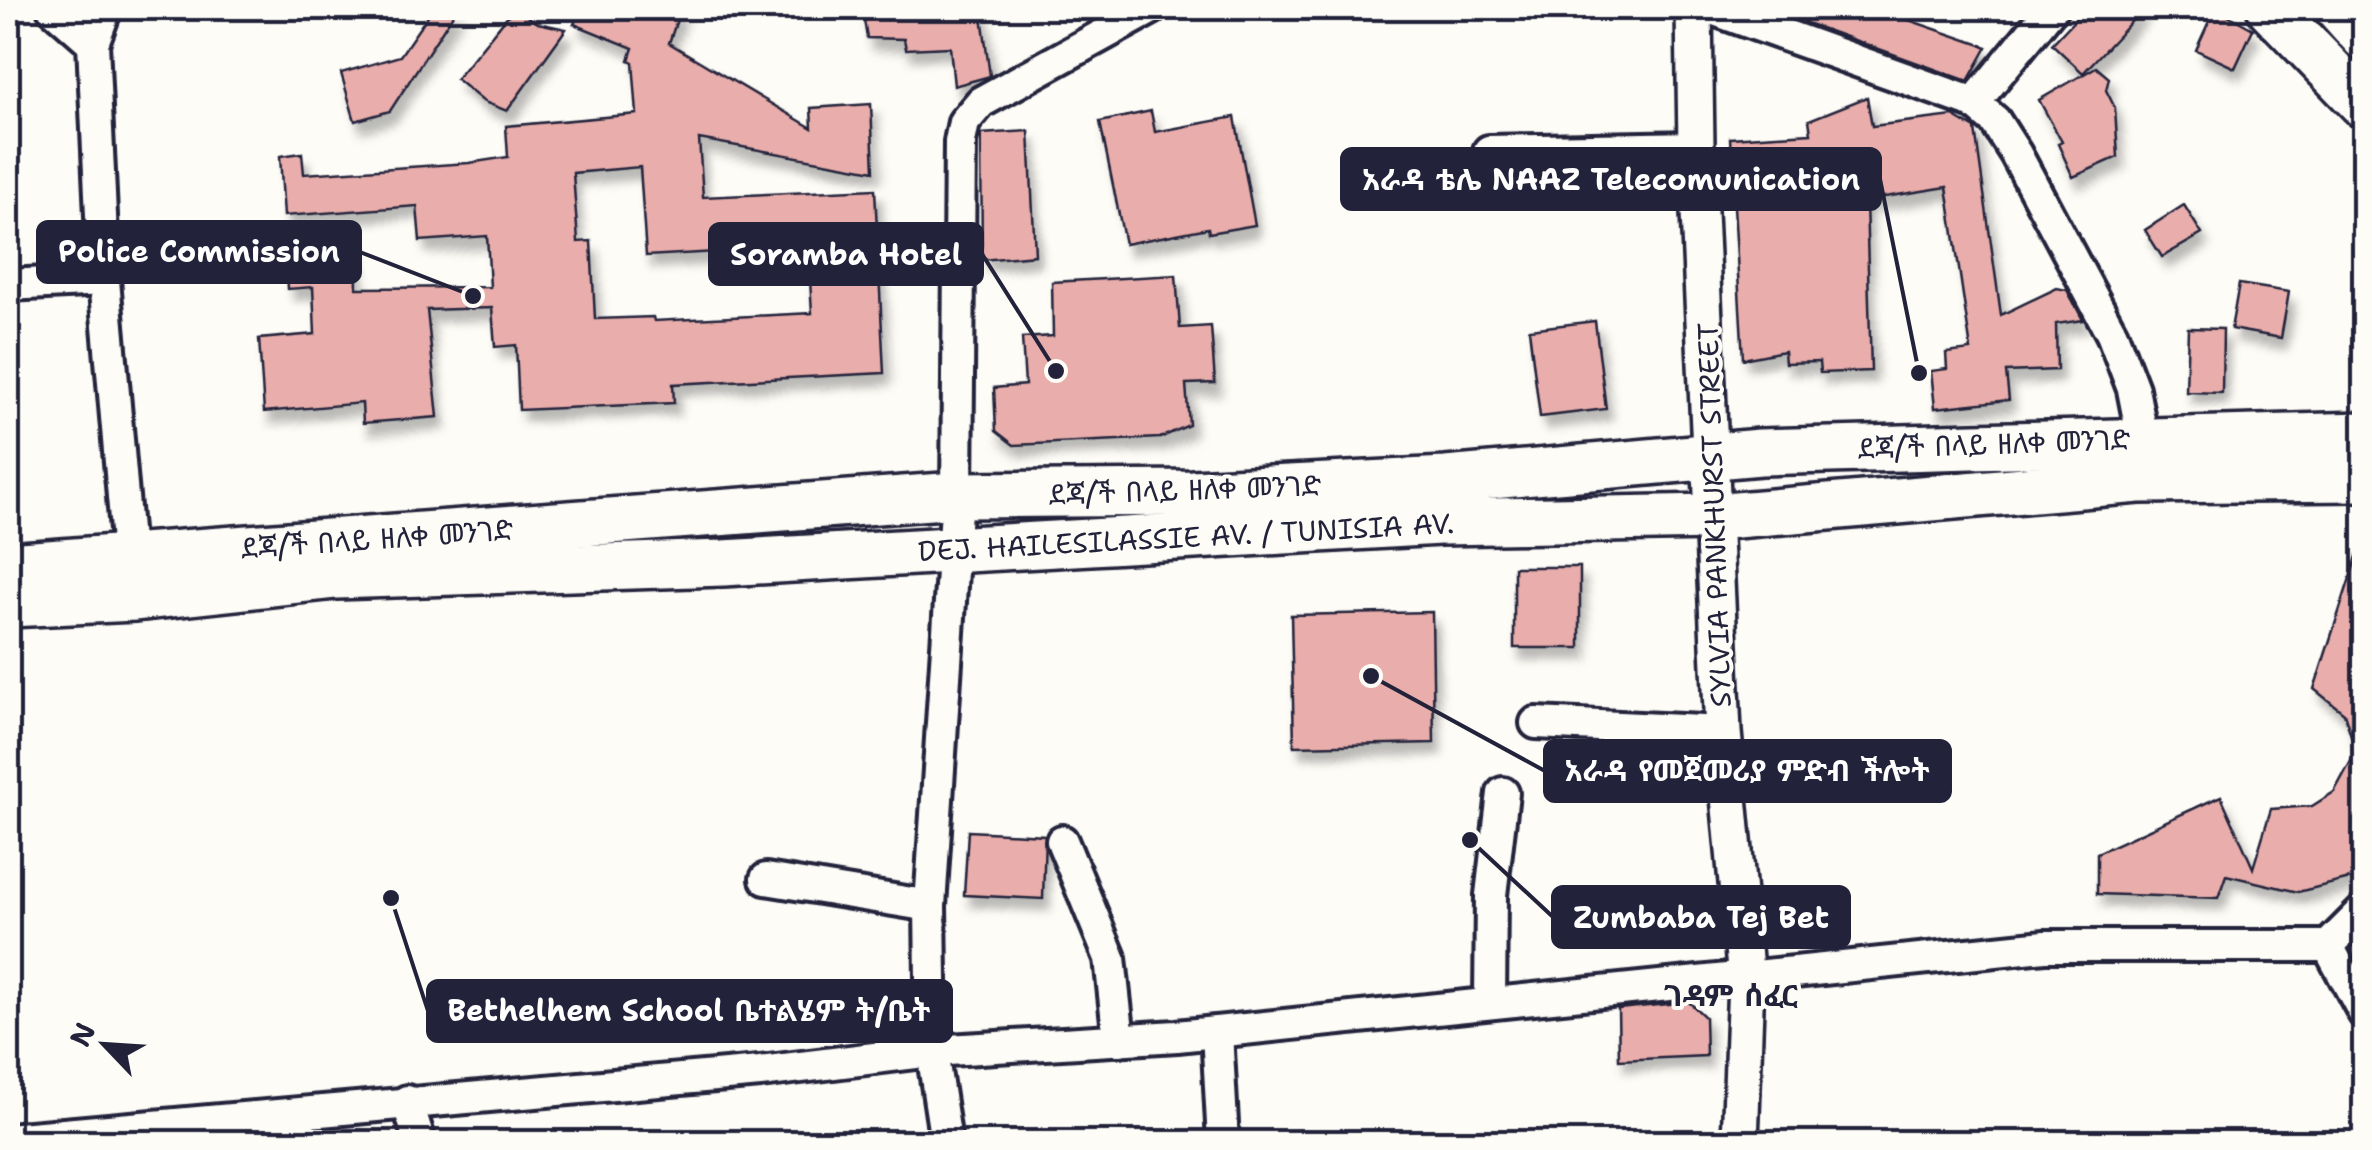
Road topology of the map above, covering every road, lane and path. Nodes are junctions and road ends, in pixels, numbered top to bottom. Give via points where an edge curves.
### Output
1 (53, 8) edge
2 (106, 8) edge
3 (1152, 8) edge
4 (1694, 8) edge
5 (1709, 8) edge
6 (2052, 8) edge
7 (2270, 8) edge
8 (2338, 8) edge
9 (2364, 37) edge
10 (93, 43) junction
11 (1974, 104) junction
12 (2364, 106) edge
13 (1696, 147) junction
14 (1488, 151) dead end
15 (104, 280) junction
16 (8, 286) edge
17 (2364, 436) edge
18 (2143, 440) junction
19 (1713, 455) junction
20 (2364, 478) edge
21 (957, 495) junction
22 (1713, 517) junction
23 (952, 549) junction
24 (8, 566) edge
25 (131, 578) junction
26 (8, 604) edge
27 (1536, 723) dead end
28 (1724, 732) junction
29 (1502, 793) dead end
30 (1062, 841) dead end
31 (766, 879) dead end
32 (930, 906) junction
33 (2364, 910) edge
34 (2328, 946) junction
35 (1746, 980) junction
36 (1490, 1001) junction
37 (2364, 1013) edge
38 (1217, 1032) junction
39 (1119, 1040) junction
40 (932, 1051) junction
41 (407, 1102) junction
42 (229, 1131) edge
43 (8, 1138) edge
44 (420, 1142) edge
45 (946, 1142) edge
46 (1223, 1142) edge
47 (1740, 1142) edge

1 - 10 street
2 - 10 street
3 - 21 street via 982,102 964,122
4 - 13 street, SYLVIA PANKHURST STREET
5 - 11 street
6 - 11 street
7 - 12 main road
8 - 9 main road
10 - 15 street
11 - 18 street via 1996,121 2016,154 2112,334
13 - 14 street
13 - 19 street, SYLVIA PANKHURST STREET
15 - 16 street
15 - 25 street
17 - 18 main road, ደጃ/ች በላይ ዘለቀ መንገድ
18 - 19 main road, ደጃ/ች በላይ ዘለቀ መንገድ
19 - 21 main road, ደጃ/ች በላይ ዘለቀ መንገድ via 1446,480 1192,493
19 - 22 street, SYLVIA PANKHURST STREET
20 - 22 main road, DEJ. HAILESILASSIE AV. / TUNISIA AV. via 2139,480
21 - 23 street
21 - 25 main road, ደጃ/ች በላይ ዘለቀ መንገድ
22 - 23 main road, DEJ. HAILESILASSIE AV. / TUNISIA AV. via 1440,522
22 - 28 street, SYLVIA PANKHURST STREET
23 - 25 main road, DEJ. HAILESILASSIE AV. / TUNISIA AV. via 723,563
23 - 32 street
24 - 25 main road, ደጃ/ች በላይ ዘለቀ መንገድ
25 - 26 main road, DEJ. HAILESILASSIE AV. / TUNISIA AV.
27 - 28 street
28 - 35 street, SYLVIA PANKHURST STREET
29 - 36 street via 1491,895
30 - 39 street via 1110,958
31 - 32 street
32 - 40 street
33 - 34 street
34 - 35 street via 2045,946
34 - 37 street
35 - 36 street
35 - 47 street, SYLVIA PANKHURST STREET
36 - 38 street
38 - 39 street
38 - 46 street
39 - 40 street
40 - 41 street
40 - 45 street
41 - 42 street
41 - 44 street
42 - 43 street

